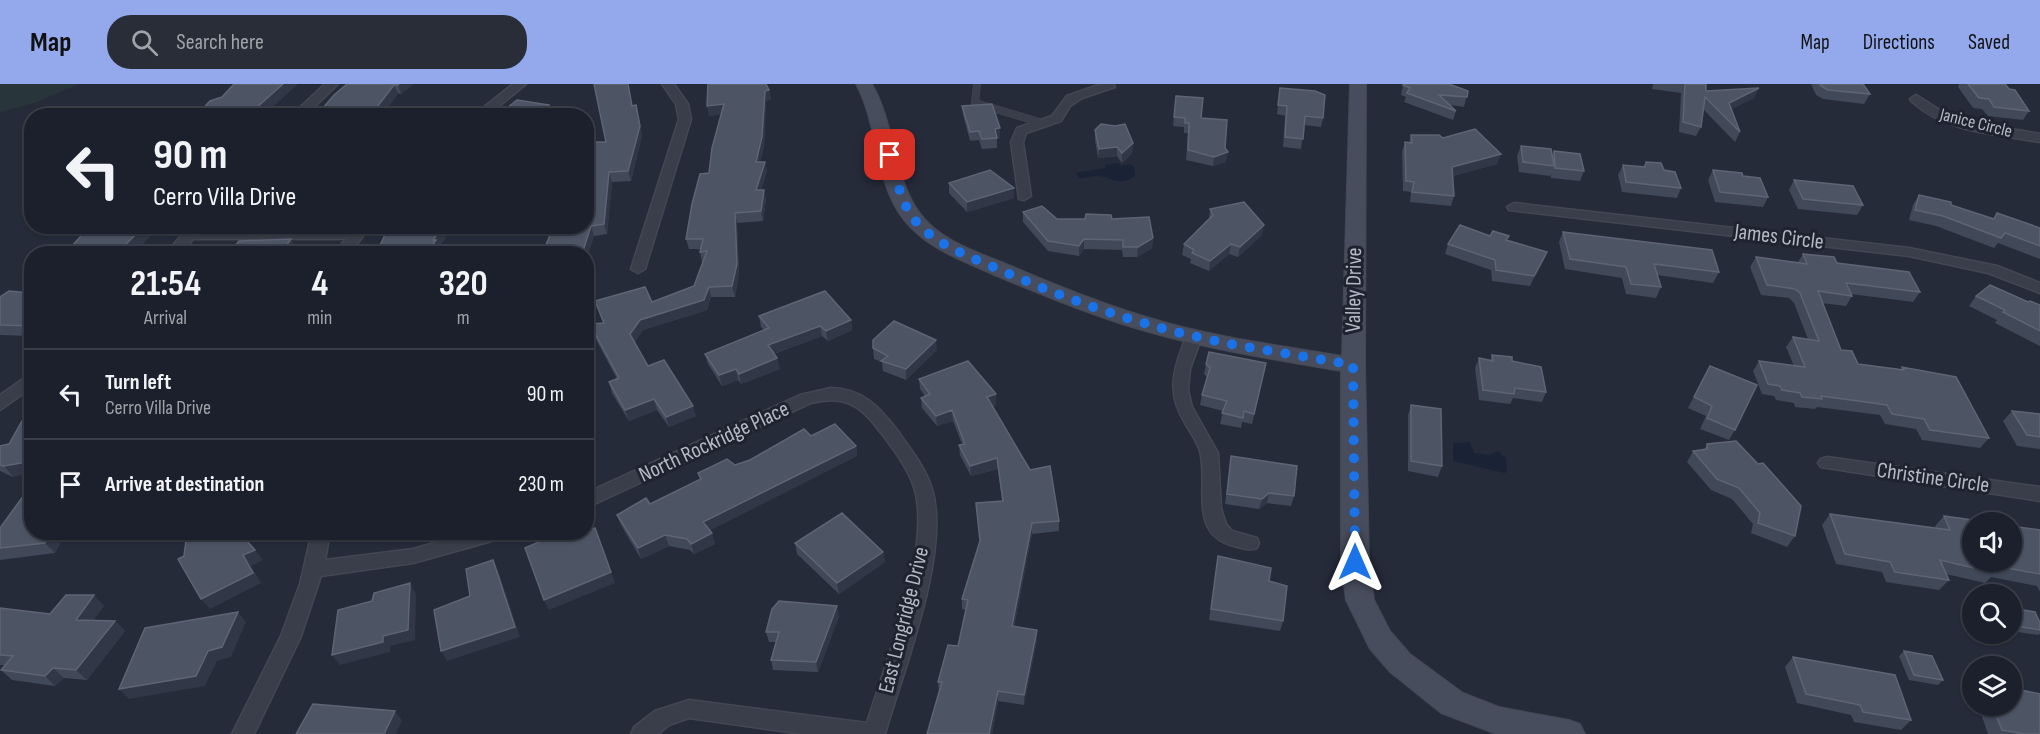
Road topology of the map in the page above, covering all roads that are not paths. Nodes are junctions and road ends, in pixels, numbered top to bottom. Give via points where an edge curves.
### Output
1 (332, 84) edge
2 (520, 84) edge
3 (668, 84) edge
4 (864, 84) edge
5 (977, 84) edge
6 (1358, 84) edge
7 (1108, 85) edge
8 (1916, 99) dead end
9 (306, 108) edge
10 (489, 108) edge
11 (1043, 123) junction
12 (2040, 138) edge
13 (1024, 196) dead end
14 (1514, 207) dead end
15 (190, 234) edge
16 (358, 234) edge
17 (180, 246) edge
18 (348, 246) edge
19 (638, 269) dead end
20 (2040, 288) edge
21 (1194, 336) junction
22 (1353, 365) junction
23 (24, 384) edge
24 (844, 394) joint
25 (0, 404) edge
26 (1827, 463) dead end
27 (2040, 494) edge
28 (594, 497) edge
29 (320, 540) edge
30 (471, 540) edge
31 (1250, 543) dead end
32 (315, 569) junction
33 (243, 734) edge
34 (642, 734) edge
35 (874, 734) edge
36 (1569, 734) edge

1 - 9 street
2 - 10 street
3 - 19 street via 682,104 685,118
4 - 21 street via 877,109 902,201 931,236 1093,307
5 - 11 lane via 975,103
6 - 22 street, Valley Drive
7 - 11 street via 1069,98 1057,118
8 - 12 street, Janice Circle via 1928,110 1950,119
11 - 13 street via 1018,135
14 - 20 street, James Circle via 1920,254 1992,269
15 - 17 street
16 - 18 street
21 - 22 street
21 - 31 street via 1180,391 1209,452 1213,518 1226,537
22 - 36 street, Valley Drive via 1357,582 1360,600 1380,640 1433,691 1474,713 1498,722
23 - 25 street
24 - 28 street, North Rockridge Place via 820,394 806,399
24 - 35 street, East Longridge Drive via 873,409 915,469 925,497 926,532 919,577
26 - 27 street, Christine Circle
29 - 32 street
30 - 32 street via 413,556
32 - 33 street via 276,668
34 - 35 street via 662,718 689,709

